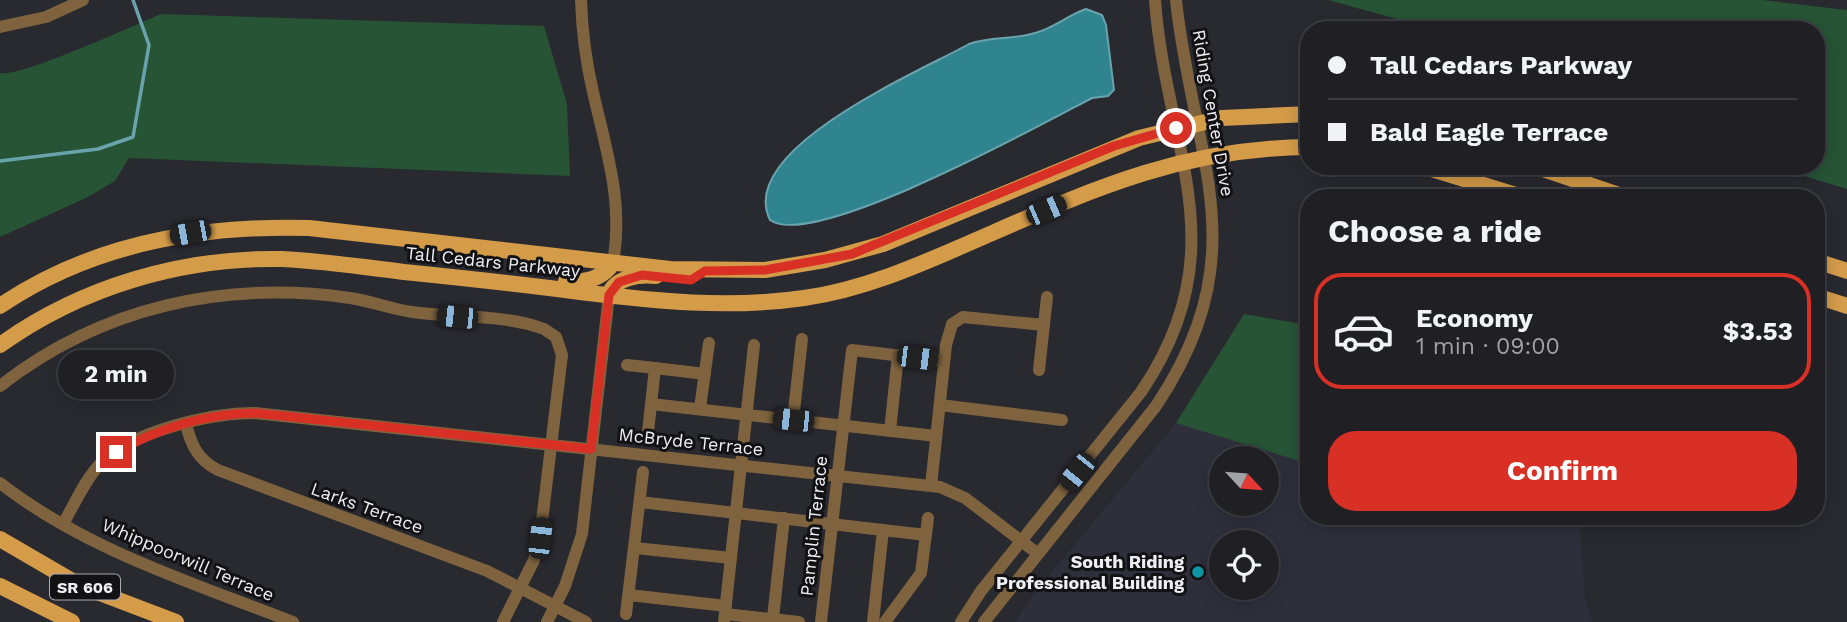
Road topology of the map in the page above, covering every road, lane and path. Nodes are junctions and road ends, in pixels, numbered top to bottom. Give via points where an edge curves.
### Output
1 (83, 0) edge
2 (581, 0) edge
3 (1155, 0) edge
4 (1176, 0) edge
5 (0, 27) edge
6 (1300, 114) edge
7 (1198, 122) junction
8 (1176, 128) junction
9 (1300, 148) edge
10 (1206, 156) junction
11 (1184, 161) junction
12 (1451, 175) edge
13 (1560, 175) edge
14 (1497, 189) edge
15 (1602, 189) edge
16 (613, 263) junction
17 (1825, 264) edge
18 (705, 271) junction
19 (1847, 271) edge
20 (525, 285) junction
21 (609, 295) junction
22 (1047, 297) dead end
23 (1825, 299) edge
24 (0, 306) edge
25 (1847, 306) edge
26 (1044, 325) junction
27 (802, 339) dead end
28 (709, 343) dead end
29 (0, 345) edge
30 (754, 345) dead end
31 (898, 355) junction
32 (944, 361) junction
33 (627, 365) dead end
34 (655, 368) junction
35 (1039, 370) dead end
36 (705, 374) junction
37 (0, 386) edge
38 (651, 404) junction
39 (940, 405) junction
40 (700, 408) junction
41 (747, 415) junction
42 (793, 420) junction
43 (1062, 420) dead end
44 (186, 424) junction
45 (843, 426) junction
46 (890, 431) junction
47 (648, 432) dead end
48 (936, 436) junction
49 (551, 444) junction
50 (591, 449) junction
51 (741, 465) junction
52 (643, 472) dead end
53 (837, 475) junction
54 (0, 483) edge
55 (930, 486) junction
56 (639, 502) junction
57 (736, 512) junction
58 (928, 518) dead end
59 (784, 519) junction
60 (63, 524) junction
61 (832, 524) junction
62 (883, 530) junction
63 (926, 535) junction
64 (0, 539) edge
65 (1020, 541) junction
66 (635, 548) junction
67 (1037, 553) junction
68 (731, 558) junction
69 (0, 586) edge
70 (521, 589) junction
71 (629, 595) junction
72 (556, 606) junction
73 (626, 614) dead end
74 (725, 614) edge
75 (773, 618) junction
76 (72, 622) edge
77 (176, 622) edge
78 (293, 622) edge
79 (503, 622) edge
80 (547, 622) edge
81 (586, 622) edge
82 (799, 622) edge
83 (821, 622) edge
84 (873, 622) edge
85 (885, 622) edge
86 (961, 622) edge
87 (984, 622) edge

1 - 5 street via 46,17
2 - 16 street via 593,92 615,184
3 - 8 street, Riding Center Drive
4 - 7 street, Riding Center Drive
6 - 7 main road, Tall Cedars Parkway
7 - 8 main road, Tall Cedars Parkway
7 - 10 street, Riding Center Drive
8 - 11 street, Riding Center Drive
8 - 18 main road, Tall Cedars Parkway via 1114,146 852,254 765,270
9 - 10 main road, Tall Cedars Parkway
10 - 11 main road, Tall Cedars Parkway
10 - 67 street, Riding Center Drive via 1214,247 1197,331 1156,406
11 - 21 main road, Tall Cedars Parkway via 1129,176 909,269 842,291 747,304 673,303
11 - 65 street, Riding Center Drive via 1193,240 1186,292 1169,345 1141,392
12 - 14 main road
13 - 15 main road
16 - 18 main road, Tall Cedars Parkway
16 - 20 main road via 607,272 583,282 540,279
16 - 24 main road, Tall Cedars Parkway via 309,228 229,229 117,250 53,276
17 - 19 main road
18 - 21 main road via 691,280 635,277 613,287
20 - 21 main road, Tall Cedars Parkway
20 - 29 main road, Tall Cedars Parkway via 294,260 222,262 151,275 96,292
21 - 50 street
22 - 26 street
23 - 25 main road
26 - 32 street via 963,317 950,328
26 - 35 street
27 - 42 street
28 - 36 street
30 - 41 street
31 - 32 street
31 - 45 street, Pamplin Terrace via 852,350
31 - 46 street
32 - 39 street
33 - 34 street
34 - 36 street
34 - 38 street
36 - 40 street
37 - 49 street via 65,342 118,318 169,303 223,294 284,292 351,298 410,312 528,324 550,332 562,355
38 - 40 street
38 - 47 street
39 - 43 street
39 - 48 street
40 - 41 street
41 - 42 street
41 - 51 street
42 - 45 street
44 - 49 street, McBryde Terrace via 216,415 255,413
44 - 60 street, McBryde Terrace via 129,444 105,460
44 - 70 street, Larks Terrace via 194,449 218,470 487,571
45 - 46 street
45 - 53 street, Pamplin Terrace
46 - 48 street
48 - 55 street
49 - 50 street, McBryde Terrace
49 - 70 street via 540,538
50 - 51 street, McBryde Terrace
50 - 72 street via 582,534
51 - 53 street, McBryde Terrace
51 - 57 street
52 - 56 street
53 - 55 street, McBryde Terrace
53 - 61 street, Pamplin Terrace
54 - 60 street, Whippoorwill Terrace
55 - 65 street, McBryde Terrace via 965,498
56 - 57 street
56 - 66 street
57 - 59 street
57 - 68 street
58 - 63 street
59 - 61 street
59 - 75 street
60 - 78 street, Whippoorwill Terrace via 125,556
61 - 62 street
61 - 83 street, Pamplin Terrace
62 - 63 street
62 - 84 street
63 - 85 street via 921,573
64 - 77 main road, SR 606 via 79,585
65 - 67 street, McBryde Terrace
65 - 86 street, Riding Center Drive
66 - 68 street
66 - 71 street
67 - 87 street, Riding Center Drive
68 - 74 street
69 - 76 main road, SR 606
70 - 72 street, Larks Terrace
70 - 79 street
71 - 73 street
71 - 74 street
72 - 80 street
72 - 81 street, Larks Terrace
74 - 75 street
75 - 82 street

